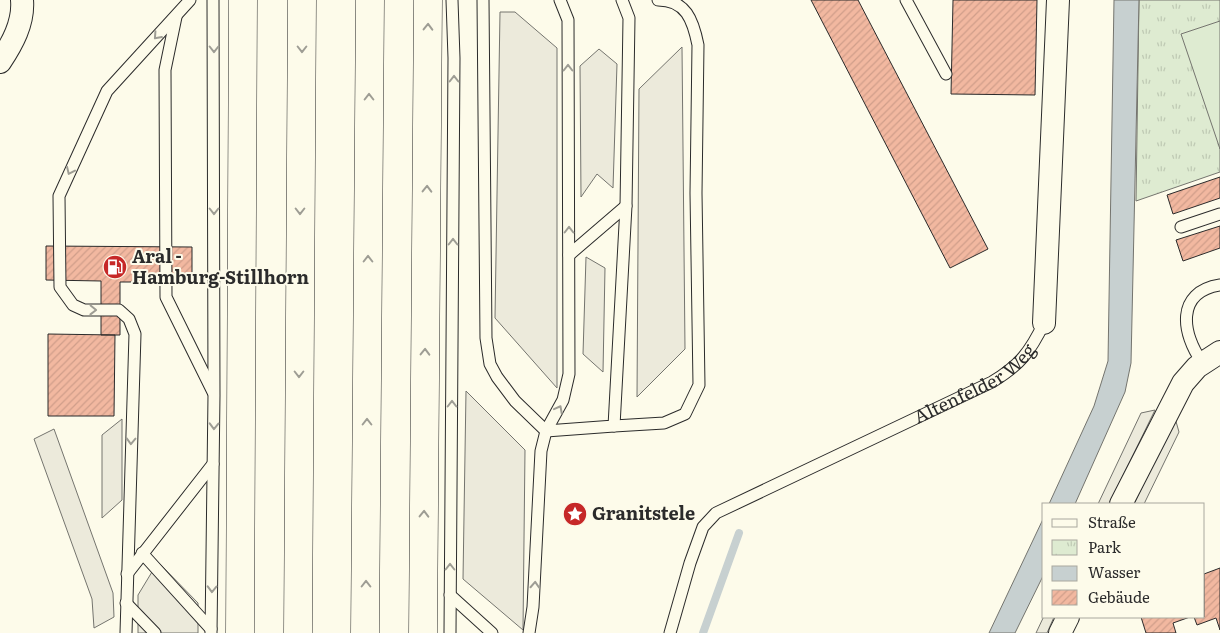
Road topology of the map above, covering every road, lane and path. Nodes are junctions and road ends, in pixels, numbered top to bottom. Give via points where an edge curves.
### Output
1 (22, 0) edge
2 (190, 0) edge
3 (213, 0) edge
4 (243, 0) edge
5 (302, 0) edge
6 (370, 0) edge
7 (428, 0) edge
8 (452, 0) edge
9 (483, 0) edge
10 (560, 0) edge
11 (622, 0) edge
12 (658, 0) edge
13 (906, 0) edge
14 (1058, 0) edge
15 (176, 15) junction
16 (0, 62) edge
17 (946, 74) dead end
18 (626, 206) junction
19 (1220, 214) edge
20 (1181, 226) dead end
21 (568, 255) junction
22 (1220, 285) edge
23 (1044, 323) joint
24 (1211, 357) edge
25 (214, 395) junction
26 (614, 426) junction
27 (546, 431) junction
28 (213, 464) junction
29 (1121, 503) edge
30 (142, 554) junction
31 (127, 574) junction
32 (450, 595) junction
33 (126, 603) junction
34 (1068, 618) edge
35 (212, 631) edge
36 (126, 633) edge
37 (155, 633) edge
38 (240, 633) edge
39 (298, 633) edge
40 (365, 633) edge
41 (423, 633) edge
42 (450, 633) edge
43 (492, 633) edge
44 (529, 633) edge
45 (670, 633) edge
46 (1060, 633) edge

1 - 16 street via 17,32
2 - 15 lane
3 -> 25 lane
4 - 38 highway
5 -> 39 highway
40 -> 6 highway
41 -> 7 highway
32 -> 8 lane
9 - 27 lane via 486,338 490,364 515,401
21 -> 10 lane via 568,20
11 - 18 lane via 629,18
12 - 26 lane via 667,0 684,8 695,29 698,45 699,385 685,414 664,423
13 - 17 lane
14 - 23 street, Altenfelder Weg
15 - 25 lane via 165,70 166,297
15 -> 31 lane via 107,91 59,196 60,287 73,305 84,310 119,310 129,319 135,334
18 - 21 lane
18 - 26 lane
19 - 20 lane
27 -> 21 lane via 563,400 569,374
22 - 24 lane via 1196,297 1188,311 1187,335
23 - 45 lane, Altenfelder Weg via 1032,348 1010,372 716,512 703,528
24 - 29 street via 1190,373 1169,407
25 -> 28 lane
26 - 27 lane
44 -> 27 lane via 541,451
28 - 30 lane
28 -> 35 lane
30 - 31 lane
30 - 35 lane
31 - 33 lane
32 - 42 lane
32 - 43 lane
33 - 36 lane
33 - 37 lane
34 - 46 street

